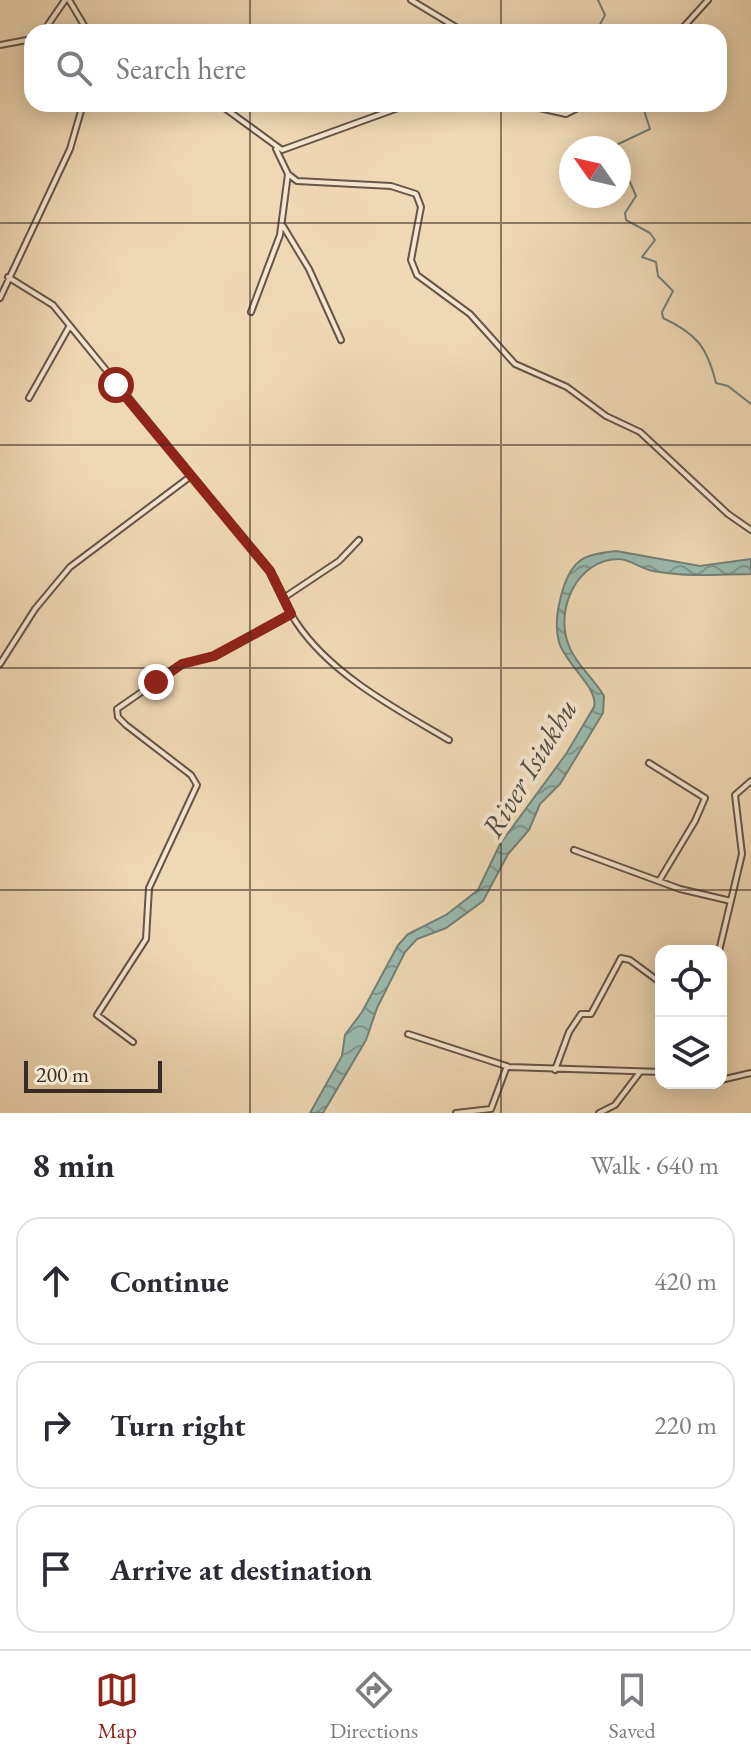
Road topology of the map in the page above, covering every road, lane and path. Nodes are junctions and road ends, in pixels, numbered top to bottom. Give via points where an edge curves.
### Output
1 (67, 0) edge
2 (411, 0) edge
3 (708, 0) edge
4 (49, 24) edge
5 (84, 24) edge
6 (451, 24) edge
7 (686, 24) edge
8 (24, 40) edge
9 (0, 45) edge
10 (81, 112) edge
11 (229, 112) edge
12 (387, 112) edge
13 (276, 149) junction
14 (288, 174) junction
15 (283, 226) junction
16 (8, 277) junction
17 (0, 298) edge
18 (251, 312) dead end
19 (69, 327) junction
20 (341, 340) dead end
21 (29, 398) dead end
22 (191, 476) junction
23 (751, 530) edge
24 (359, 540) dead end
25 (285, 597) junction
26 (291, 614) junction
27 (0, 664) edge
28 (449, 740) dead end
29 (649, 763) dead end
30 (751, 781) edge
31 (574, 850) dead end
32 (659, 881) junction
33 (731, 901) junction
34 (720, 945) edge
35 (655, 979) edge
36 (408, 1034) dead end
37 (133, 1042) dead end
38 (507, 1066) junction
39 (555, 1070) junction
40 (640, 1072) junction
41 (655, 1072) edge
42 (751, 1073) edge
43 (727, 1079) edge
44 (456, 1113) edge
45 (599, 1113) edge

1 - 4 street
1 - 5 street
2 - 6 street
3 - 7 street
8 - 9 street
10 - 16 street via 70,149
11 - 13 street
12 - 13 street
13 - 14 street
14 - 15 street
14 - 23 street via 297,181 391,186 416,194 421,207 411,260 417,275 470,314 515,364 567,387 606,416 640,432
15 - 18 street
15 - 20 street
16 - 17 street
16 - 19 street via 48,299
19 - 21 street
19 - 22 street
22 - 25 street via 270,571
22 - 27 street via 70,567
24 - 25 street via 339,561
25 - 26 street
26 - 28 street via 333,662
26 - 37 street via 214,656 182,664 117,709 126,725 197,785 149,888 146,939 97,1015
29 - 32 street via 705,798
30 - 33 street via 735,799 742,854
31 - 32 street
32 - 33 street
33 - 34 street
35 - 39 street via 621,958 591,1014 581,1014 572,1025
36 - 38 street
38 - 39 street
38 - 44 street via 491,1109
39 - 40 street
40 - 41 street
40 - 45 street via 615,1105
42 - 43 street

